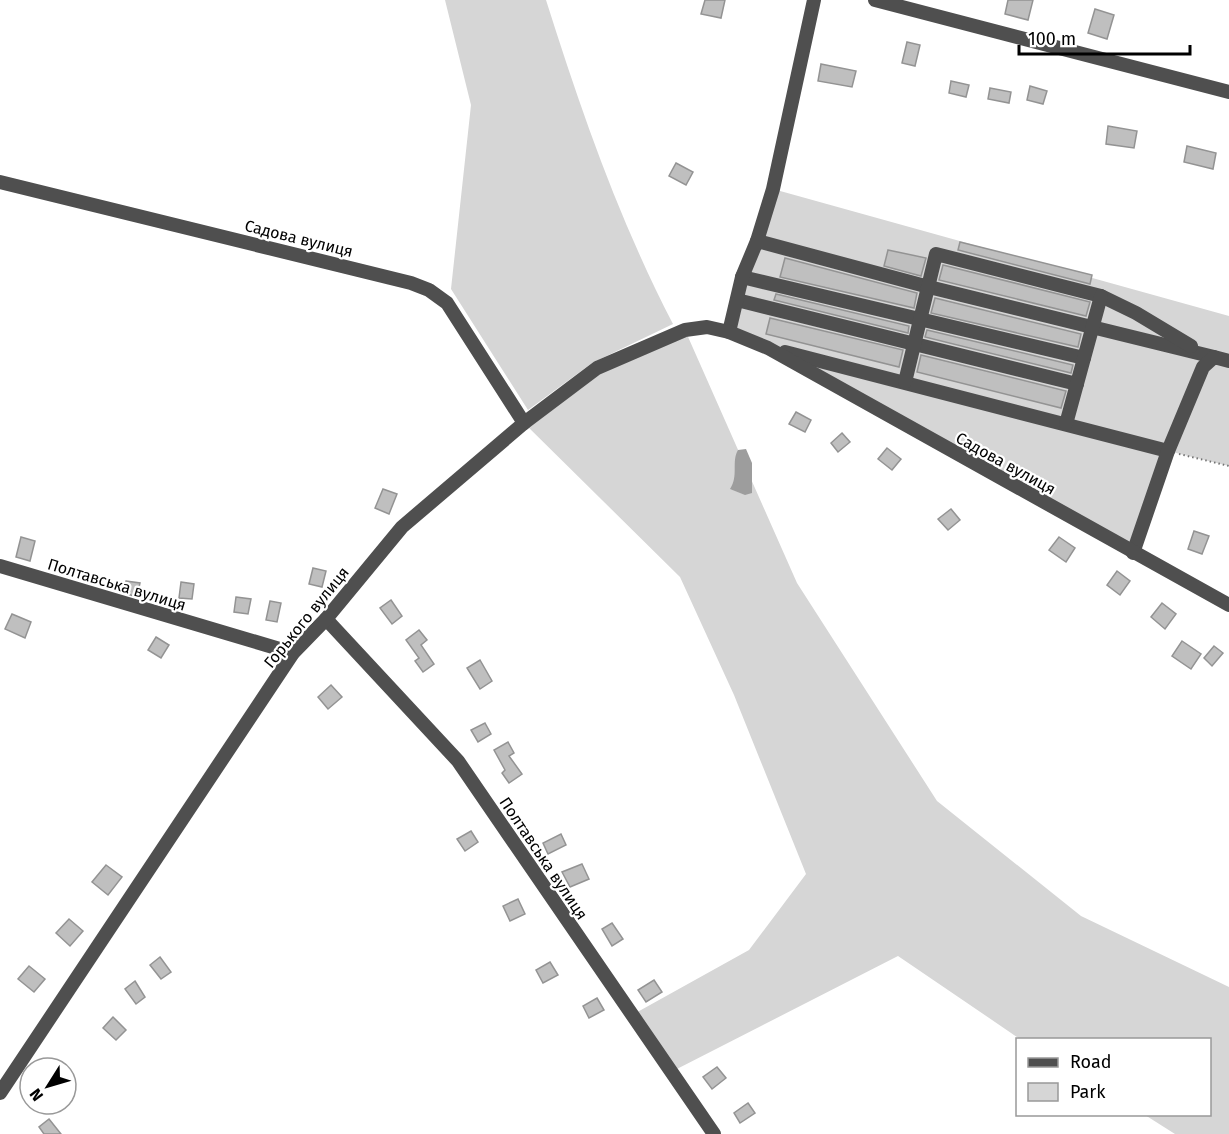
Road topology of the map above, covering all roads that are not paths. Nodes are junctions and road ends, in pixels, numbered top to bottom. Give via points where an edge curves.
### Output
1 (814, 0) edge
2 (875, 0) edge
3 (1229, 92) edge
4 (0, 182) edge
5 (757, 241) junction
6 (742, 277) junction
7 (929, 287) junction
8 (1101, 296) junction
9 (737, 300) junction
10 (920, 320) junction
11 (1092, 328) junction
12 (729, 332) junction
13 (913, 344) junction
14 (768, 348) junction
15 (1210, 356) junction
16 (1084, 358) junction
17 (1229, 361) edge
18 (905, 382) junction
19 (1077, 384) junction
20 (524, 423) junction
21 (1066, 424) junction
22 (1168, 451) junction
23 (1133, 553) junction
24 (0, 566) edge
25 (1229, 605) edge
26 (326, 619) junction
27 (294, 653) junction
28 (0, 1093) edge
29 (714, 1134) edge

1 - 5 street
2 - 3 street
4 - 20 street, Садова вулиця via 429,290 447,303
5 - 6 street
5 - 7 street
6 - 9 street
6 - 10 street
7 - 8 street via 936,254
7 - 10 street
7 - 11 street
8 - 11 street
8 - 15 street
9 - 12 street
9 - 13 street
10 - 13 street
10 - 16 street
11 - 15 street
11 - 16 street
12 - 14 street, Горького вулиця
12 - 20 street, Горького вулиця via 707,327 685,330 597,368
13 - 18 street
13 - 19 street
14 - 18 street
14 - 23 street, Садова вулиця
15 - 17 street
15 - 22 street
16 - 19 street
18 - 21 street
19 - 21 street
20 - 26 street, Горького вулиця via 402,527
21 - 22 street
22 - 23 street
23 - 25 street, Садова вулиця
24 - 27 street, Полтавська вулиця
26 - 27 street, Горького вулиця
26 - 29 street, Полтавська вулиця via 458,762
27 - 28 street, Горького вулиця

